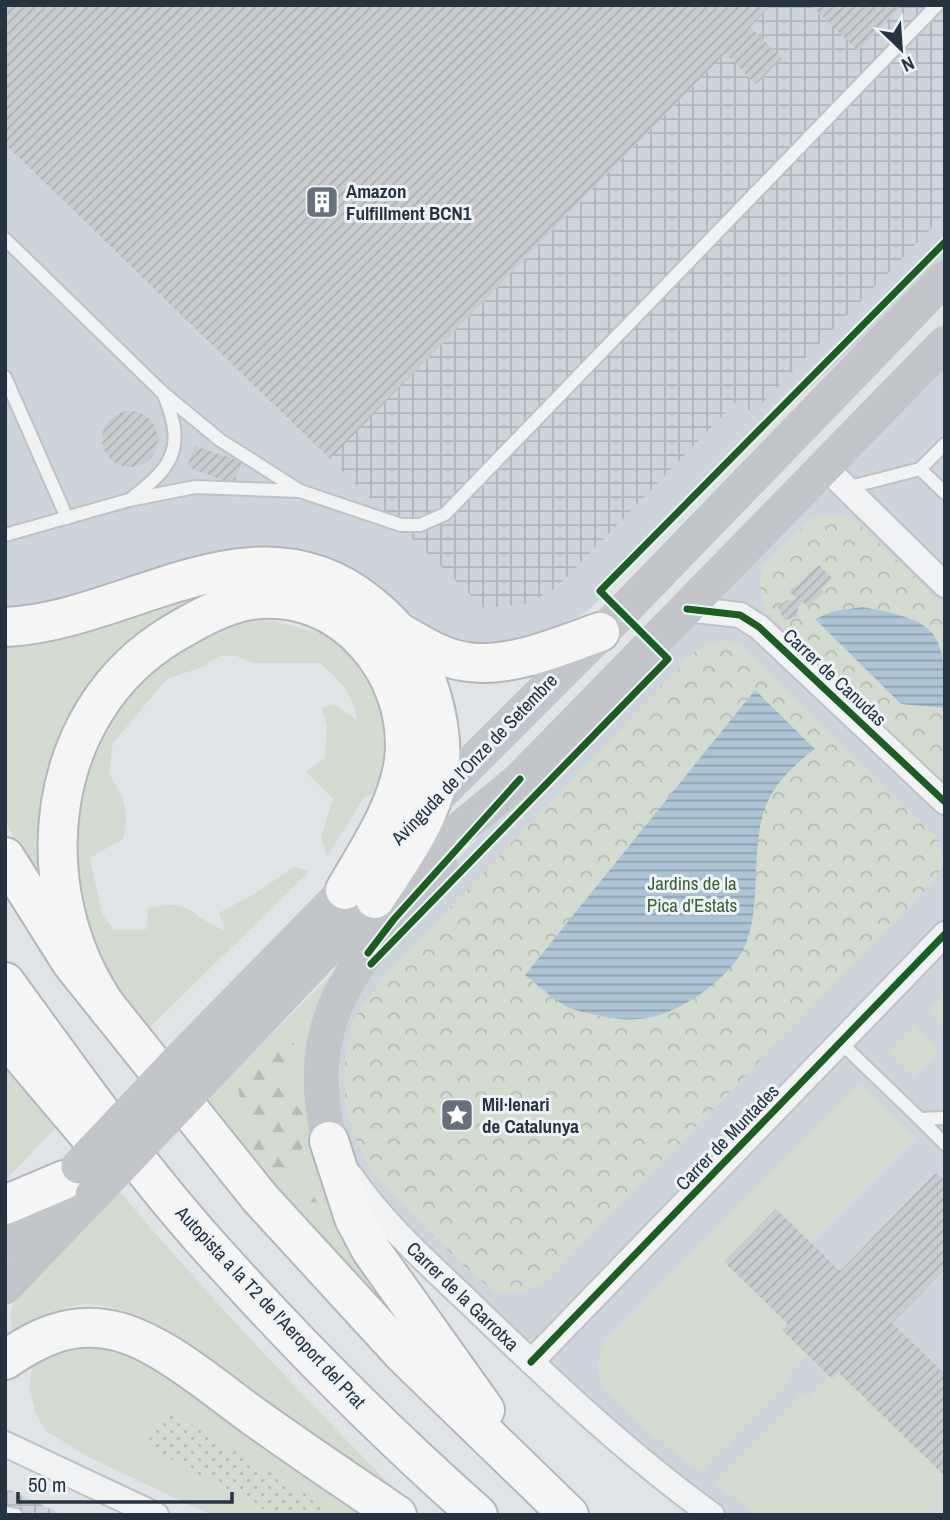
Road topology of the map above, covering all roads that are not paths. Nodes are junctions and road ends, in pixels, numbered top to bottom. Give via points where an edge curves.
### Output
1 (937, 5) edge
2 (5, 239) edge
3 (945, 278) edge
4 (945, 343) edge
5 (5, 377) edge
6 (163, 393) junction
7 (945, 444) edge
8 (765, 464) junction
9 (920, 469) junction
10 (834, 477) junction
11 (300, 491) junction
12 (945, 494) edge
13 (130, 499) junction
14 (67, 518) junction
15 (5, 536) edge
16 (945, 585) edge
17 (687, 609) junction
18 (5, 627) edge
19 (399, 632) junction
20 (600, 632) junction
21 (520, 779) junction
22 (434, 799) junction
23 (945, 802) edge
24 (5, 857) edge
25 (360, 894) junction
26 (5, 909) edge
27 (945, 934) edge
28 (5, 982) edge
29 (109, 1010) junction
30 (5, 1036) edge
31 (841, 1043) junction
32 (945, 1118) edge
33 (919, 1119) junction
34 (329, 1142) junction
35 (945, 1144) edge
36 (79, 1180) junction
37 (5, 1205) edge
38 (5, 1241) edge
39 (5, 1287) edge
40 (5, 1360) edge
41 (531, 1362) junction
42 (356, 1399) junction
43 (5, 1444) edge
44 (523, 1468) junction
45 (5, 1513) edge
46 (16, 1515) edge
47 (156, 1515) edge
48 (397, 1515) edge
49 (478, 1515) edge
50 (548, 1515) edge
51 (569, 1515) edge
52 (712, 1515) edge

1 - 11 lane via 445,514 420,525 401,525
2 - 6 lane
3 - 8 main road, Avinguda de l'Onze de Setembre
4 - 10 main road, Avinguda de l'Onze de Setembre
5 - 14 lane
6 - 11 lane via 220,440
6 - 13 lane via 175,425 171,460 159,477
7 - 9 lane
8 - 10 main road via 797,463
8 - 20 main road, Avinguda de l'Onze de Setembre
9 - 10 lane
9 - 12 lane
10 - 16 street
10 - 17 main road, Avinguda de l'Onze de Setembre
11 - 13 lane via 195,487
13 - 14 lane
14 - 15 lane
17 - 21 main road, Avinguda de l'Onze de Setembre
17 - 23 street, Carrer de Canudas via 740,615 759,628
18 - 19 highway via 77,616 193,576 259,566 314,574 341,585
19 - 20 highway via 453,658 488,663
19 - 22 highway via 423,671 435,709 439,764
20 - 22 main road, Avinguda de l'Onze de Setembre
21 - 25 main road, Avinguda de l'Onze de Setembre
21 - 34 main road via 349,975 325,1028 320,1060
22 - 25 highway via 411,846
24 - 29 highway via 47,927
25 - 29 highway via 404,761 403,714 397,690 370,646 331,615 281,599 220,608 166,637 123,671 87,727 64,787 55,850 58,887 76,955
25 - 36 main road, Avinguda de l'Onze de Setembre, bridge
26 - 50 highway via 89,1024 250,1223 386,1368 471,1450
27 - 31 street, Carrer de Muntades
28 - 42 highway, Autopista a la T2 de l'Aeroport del Prat via 206,1243
29 - 44 highway via 335,1283
30 - 42 highway via 182,1247 279,1354 324,1385
31 - 33 lane
31 - 41 street, Carrer de Muntades
32 - 33 lane
33 - 35 lane
34 - 41 street, Carrer de la Garrotxa via 388,1223
34 - 44 highway via 354,1218 371,1250
36 - 37 highway
36 - 38 main road, Avinguda de l'Onze de Setembre
36 - 39 main road, Avinguda de l'Onze de Setembre
40 - 48 highway via 56,1331 106,1329 125,1334 168,1356
41 - 52 street, Carrer de la Garrotxa via 609,1433
42 - 49 highway, Autopista a la T2 de l'Aeroport del Prat
43 - 47 street
44 - 51 highway
45 - 46 lane

